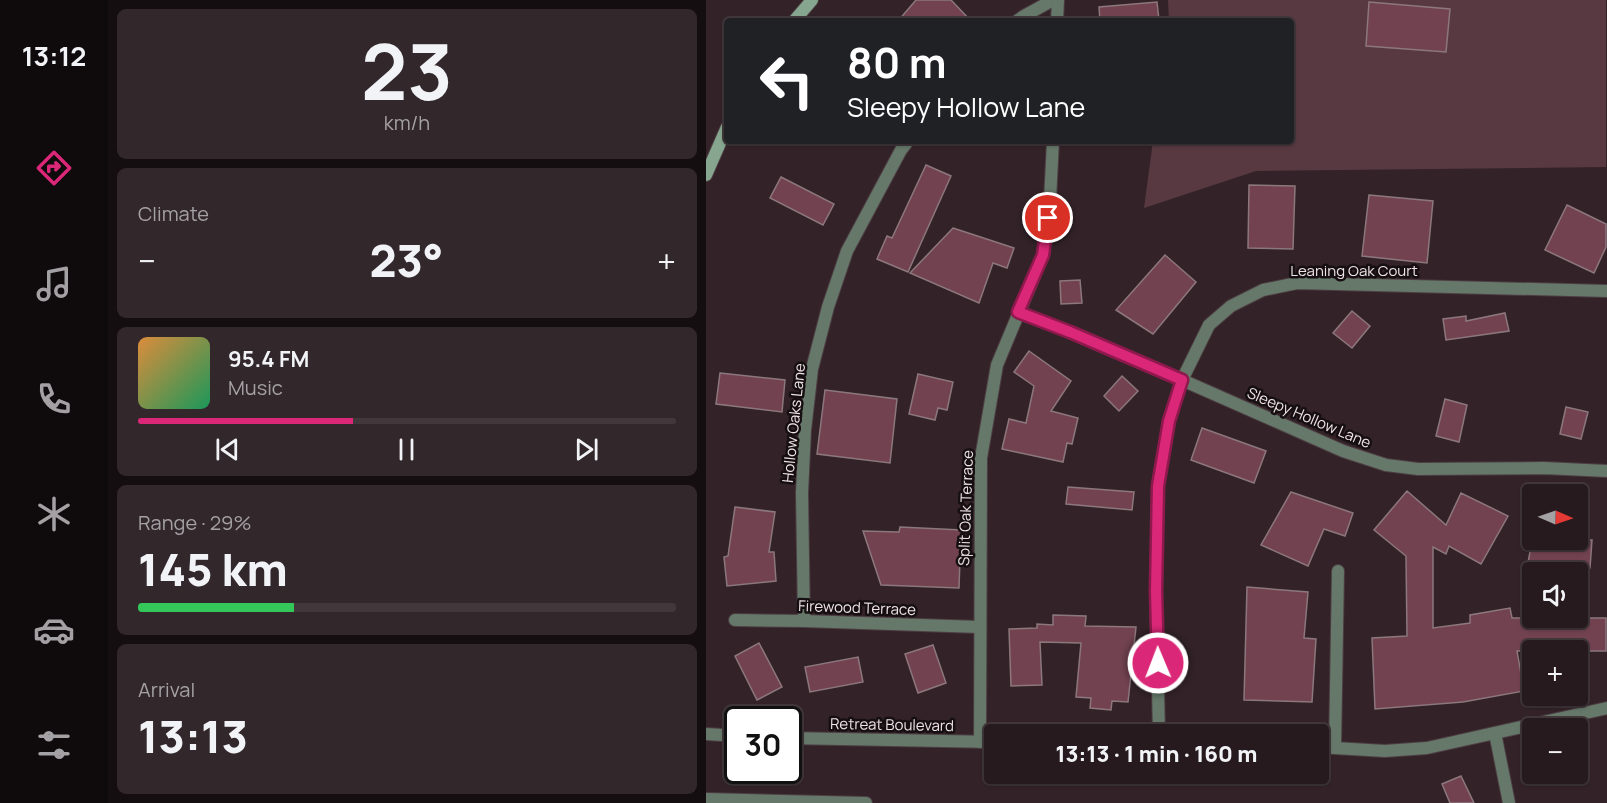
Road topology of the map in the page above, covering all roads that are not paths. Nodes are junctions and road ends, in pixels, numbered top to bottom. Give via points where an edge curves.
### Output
1 (812, 0) edge
2 (1056, 0) edge
3 (797, 18) edge
4 (1021, 18) edge
5 (1057, 18) edge
6 (724, 134) edge
7 (906, 144) edge
8 (1053, 144) edge
9 (706, 175) edge
10 (1606, 291) edge
11 (1018, 312) junction
12 (1182, 380) junction
13 (1606, 471) edge
14 (1338, 571) dead end
15 (735, 620) dead end
16 (804, 621) junction
17 (979, 627) junction
18 (1606, 708) edge
19 (1159, 724) edge
20 (706, 734) edge
21 (1495, 734) junction
22 (724, 735) edge
23 (802, 738) edge
24 (980, 742) junction
25 (984, 742) edge
26 (1329, 747) edge
27 (1334, 747) junction
28 (706, 799) edge
29 (724, 801) edge
30 (866, 803) edge
31 (1509, 803) edge

1 - 3 street
2 - 4 street
2 - 5 street
6 - 9 street
7 - 16 street, Hollow Oaks Lane via 847,251 812,369 802,493
8 - 11 street, Split Oak Terrace via 1043,255
10 - 12 street, Leaning Oak Court via 1297,283 1263,290 1231,306 1209,325
11 - 12 street, Sleepy Hollow Lane
11 - 17 street, Split Oak Terrace via 997,364 980,458
12 - 13 street, Sleepy Hollow Lane via 1343,451 1386,465 1418,470
12 - 19 street, Leaning Oak Court via 1169,421 1158,486
14 - 27 street
15 - 16 street, Firewood Terrace
16 - 17 street, Firewood Terrace
17 - 24 street, Split Oak Terrace
18 - 21 street
20 - 22 street
21 - 27 street via 1427,748 1385,751
21 - 31 street
23 - 24 street, Retreat Boulevard
24 - 25 street, Retreat Boulevard
26 - 27 street
28 - 29 street
29 - 30 street

